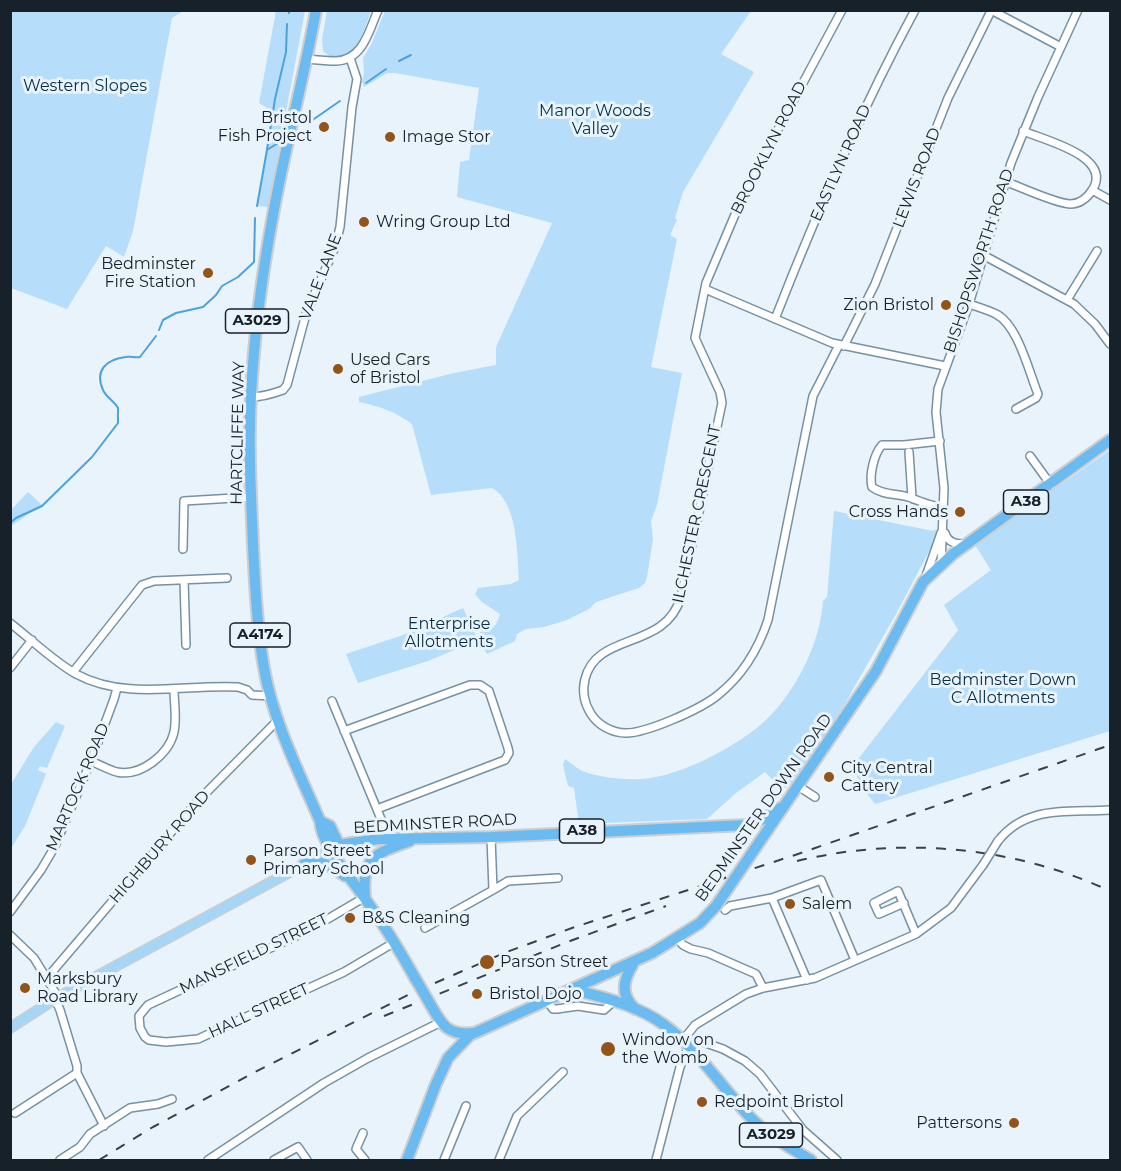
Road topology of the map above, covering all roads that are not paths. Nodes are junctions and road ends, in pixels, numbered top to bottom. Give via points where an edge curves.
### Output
1 (316, 10) edge
2 (378, 10) edge
3 (842, 10) edge
4 (915, 10) edge
5 (1078, 10) edge
6 (992, 11) edge
7 (1061, 47) junction
8 (351, 58) junction
9 (307, 59) junction
10 (1023, 132) junction
11 (1004, 181) junction
12 (1092, 190) junction
13 (1110, 200) edge
14 (1097, 251) dead end
15 (983, 255) junction
16 (705, 289) junction
17 (1067, 300) junction
18 (969, 304) junction
19 (775, 319) junction
20 (1110, 344) edge
21 (841, 345) junction
22 (945, 366) junction
23 (251, 397) junction
24 (1016, 409) dead end
25 (1110, 440) edge
26 (940, 441) junction
27 (909, 452) dead end
28 (1030, 456) dead end
29 (1051, 484) junction
30 (251, 497) junction
31 (912, 498) junction
32 (935, 506) dead end
33 (943, 524) junction
34 (966, 544) junction
35 (183, 549) dead end
36 (941, 564) junction
37 (227, 578) dead end
38 (184, 580) junction
39 (923, 582) junction
40 (255, 587) joint
41 (10, 623) edge
42 (32, 640) junction
43 (186, 645) dead end
44 (10, 668) edge
45 (73, 672) junction
46 (267, 682) junction
47 (117, 688) junction
48 (174, 689) junction
49 (256, 696) junction
50 (271, 696) junction
51 (332, 701) dead end
52 (278, 720) junction
53 (344, 731) junction
54 (91, 761) junction
55 (798, 786) junction
56 (791, 797) junction
57 (815, 797) dead end
58 (377, 809) junction
59 (1110, 810) edge
60 (381, 819) junction
61 (746, 825) junction
62 (491, 837) junction
63 (397, 838) junction
64 (418, 838) junction
65 (378, 839) junction
66 (335, 847) junction
67 (754, 850) junction
68 (375, 856) junction
69 (304, 864) junction
70 (558, 878) dead end
71 (353, 882) junction
72 (493, 890) junction
73 (365, 897) junction
74 (772, 898) junction
75 (904, 903) dead end
76 (720, 908) junction
77 (10, 912) edge
78 (425, 928) dead end
79 (10, 934) edge
80 (916, 934) junction
81 (677, 939) junction
82 (394, 942) junction
83 (855, 960) junction
84 (633, 964) junction
85 (49, 980) junction
86 (807, 980) junction
87 (764, 988) junction
88 (573, 990) junction
89 (57, 998) junction
90 (547, 1001) junction
91 (614, 1001) junction
92 (143, 1009) joint
93 (637, 1011) junction
94 (440, 1026) junction
95 (10, 1028) edge
96 (473, 1033) junction
97 (688, 1044) junction
98 (448, 1058) junction
99 (562, 1072) dead end
100 (77, 1073) junction
101 (172, 1099) dead end
102 (466, 1106) dead end
103 (15, 1113) dead end
104 (104, 1126) junction
105 (363, 1133) dead end
106 (60, 1161) edge
107 (208, 1161) edge
108 (273, 1161) edge
109 (307, 1161) edge
110 (365, 1161) edge
111 (407, 1161) edge
112 (444, 1161) edge
113 (499, 1161) edge
114 (656, 1161) edge
115 (811, 1161) edge
116 (837, 1161) edge

1 - 9 highway, HARTCLIFFE WAY / A3029
2 - 8 street via 364,44
3 - 16 street, BROOKLYN ROAD via 740,200
4 - 19 street, EASTLYN ROAD via 880,75
5 - 7 street, BISHOPSWORTH ROAD
6 - 7 street
6 - 21 street, LEWIS ROAD via 948,98 875,284
7 - 10 street, BISHOPSWORTH ROAD
8 - 9 street
8 - 23 street, VALE LANE via 357,79 335,247 306,314 286,385 283,390 263,397
9 - 23 highway, HARTCLIFFE WAY / A3029 via 273,215 257,316
10 - 11 street, BISHOPSWORTH ROAD
10 - 12 street via 1085,158 1095,171
11 - 12 street via 1071,204 1086,198
11 - 15 street, BISHOPSWORTH ROAD
12 - 13 street
14 - 17 street
15 - 17 street
15 - 18 street, BISHOPSWORTH ROAD
16 - 19 street
16 - 21 street, ILCHESTER CRESCENT via 696,338 722,404 684,587 668,622 603,654 588,670 585,700 596,720 609,729 633,732 693,710 724,690 750,661 768,620 813,396
17 - 20 street via 1095,324
18 - 22 street, BISHOPSWORTH ROAD
18 - 24 street via 1006,321 1016,337 1038,394
19 - 21 street
21 - 22 street
22 - 26 street, BISHOPSWORTH ROAD via 936,400
23 - 30 highway, HARTCLIFFE WAY / A3029
25 - 29 highway, A38
26 - 31 street via 886,444 878,450 872,487
26 - 33 street, BISHOPSWORTH ROAD
27 - 31 street
28 - 29 street
29 - 34 highway, A38
30 - 35 street via 184,501
30 - 40 highway, HARTCLIFFE WAY / A3029
31 - 32 street
33 - 34 street via 947,539
33 - 36 street, BISHOPSWORTH ROAD
33 - 39 street, BISHOPSWORTH ROAD
34 - 36 highway, A38
36 - 39 highway, A38
37 - 38 street
38 - 43 street
38 - 45 street via 142,585
39 - 55 highway, BEDMINSTER DOWN ROAD / A38 via 876,670
40 - 46 highway, HARTCLIFFE WAY / A4174
41 - 42 street
42 - 44 street
42 - 45 street
45 - 47 street
46 - 49 street
46 - 50 highway, A4174
47 - 48 street
47 - 54 street, MARTOCK ROAD
48 - 49 street via 238,687
48 - 54 street via 174,733 158,757 142,768 121,772
49 - 50 street
50 - 52 highway, A4174
51 - 53 street
52 - 66 highway, A4174 via 320,821 330,826
52 - 85 street, HIGHBURY ROAD via 196,803
53 - 58 street
53 - 58 street via 470,685 480,684 489,691 508,748 506,760
54 - 77 street, MARTOCK ROAD via 54,848
55 - 56 highway, BEDMINSTER DOWN ROAD / A38
55 - 57 street
56 - 61 highway, BEDMINSTER ROAD / A38 via 764,819
56 - 67 highway, BEDMINSTER DOWN ROAD / A38
58 - 60 street
59 - 80 street, bridge via 1037,814 1007,831 951,908
60 - 63 street
60 - 65 street
61 - 62 highway, BEDMINSTER ROAD / A38
61 - 67 highway via 758,834
62 - 64 highway, BEDMINSTER ROAD / A38
62 - 72 street
63 - 64 highway, BEDMINSTER ROAD
63 - 65 highway, BEDMINSTER ROAD
64 - 68 highway, A38
65 - 66 highway, BEDMINSTER ROAD
65 - 68 highway
66 - 69 main road, BEDMINSTER ROAD
66 - 71 highway
67 - 76 highway, BEDMINSTER DOWN ROAD / A38, bridge
68 - 73 highway via 365,870
69 - 71 highway via 328,864
69 - 89 main road, BEDMINSTER ROAD
70 - 72 street via 508,881
71 - 73 highway
72 - 78 street
73 - 82 highway
73 - 92 street, MANSFIELD STREET via 309,930
74 - 76 street
74 - 83 street via 821,880
74 - 86 street
75 - 80 street
76 - 81 highway, BEDMINSTER DOWN ROAD / A38
79 - 85 street
80 - 83 street
81 - 84 highway, BEDMINSTER DOWN ROAD / A38
81 - 87 street via 691,949 756,974
82 - 92 street, HALL STREET via 344,972 198,1039 149,1040 140,1028
82 - 94 highway, bridge
83 - 86 street
84 - 88 highway, BEDMINSTER DOWN ROAD / A38
84 - 93 highway via 624,992
85 - 89 street
86 - 87 street
87 - 97 street via 732,1000 695,1025
88 - 90 highway, BEDMINSTER DOWN ROAD / A38
88 - 91 highway, A3029
89 - 95 main road, BEDMINSTER ROAD
89 - 100 street
90 - 91 street via 553,1009 578,1006 604,1010
90 - 96 highway, BEDMINSTER DOWN ROAD / A38
91 - 93 highway, A3029
93 - 97 highway, A3029 via 661,1022
94 - 96 highway
94 - 98 highway, A38 via 451,1040
94 - 107 street via 368,1058 324,1083
96 - 98 highway, A38
97 - 114 street
97 - 115 highway, A3029 via 752,1119
97 - 116 street via 700,1041 745,1061 760,1074 803,1130
98 - 111 highway, A38
99 - 113 street via 517,1116
100 - 103 street
100 - 104 street
101 - 104 street via 130,1108
102 - 112 street
104 - 106 street
105 - 110 street via 356,1149
108 - 109 street via 298,1147

